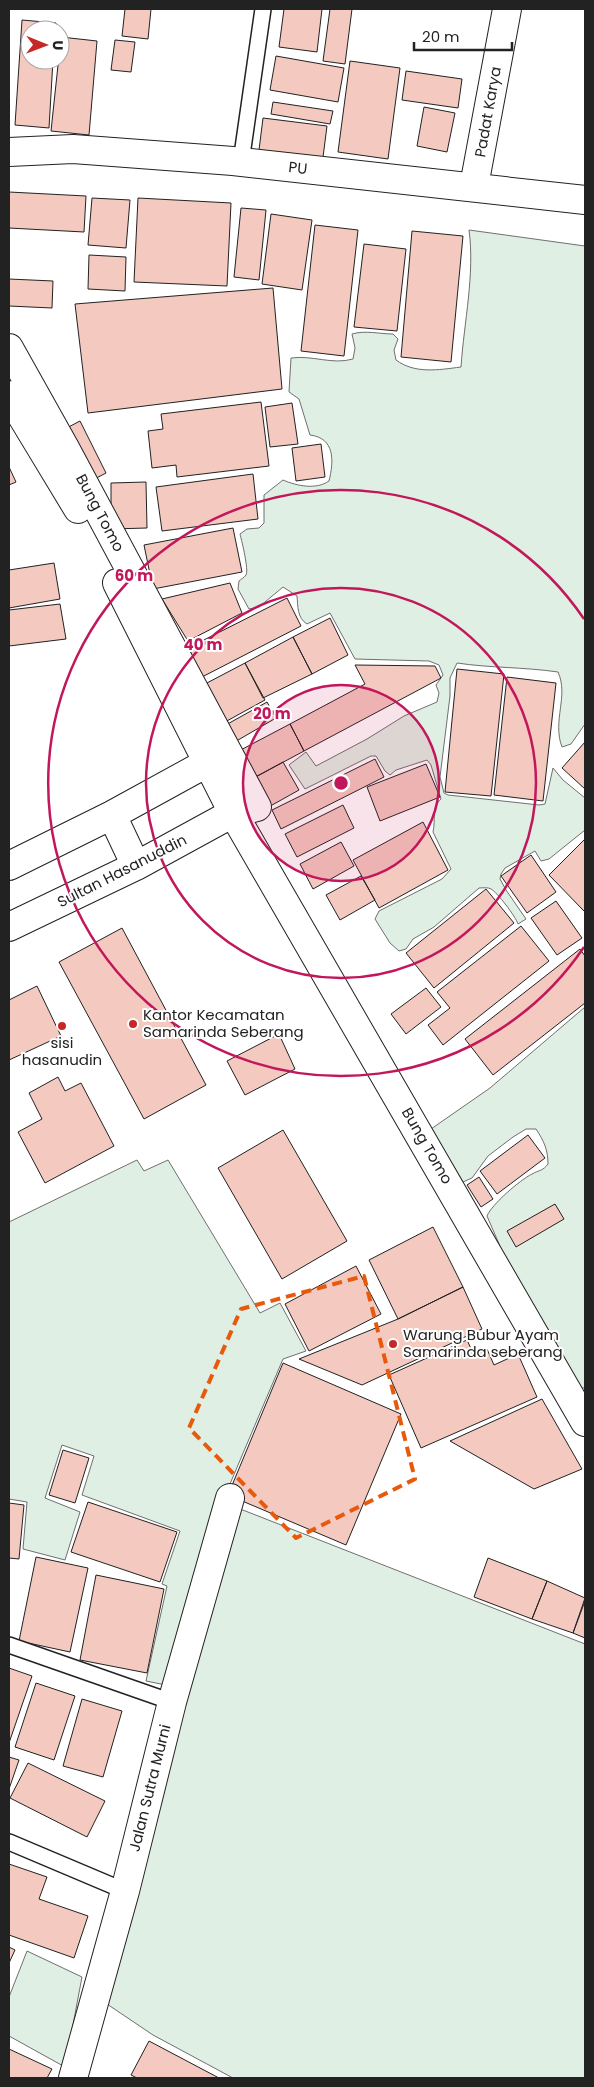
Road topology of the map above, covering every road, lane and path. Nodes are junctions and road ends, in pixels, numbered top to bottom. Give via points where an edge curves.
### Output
1 (263, 9) edge
2 (507, 9) edge
3 (9, 152) edge
4 (241, 162) junction
5 (474, 186) junction
6 (585, 200) edge
7 (9, 348) edge
8 (9, 395) edge
9 (218, 757) junction
10 (245, 810) junction
11 (112, 815) junction
12 (9, 866) edge
13 (136, 866) junction
14 (9, 927) edge
15 (582, 1406) edge
16 (230, 1498) dead end
17 (9, 1645) edge
18 (172, 1702) junction
19 (9, 1842) edge
20 (125, 1891) junction
21 (73, 2078) edge

1 - 4 lane
2 - 5 street, Padat Karya
3 - 4 street, PU via 73,150
4 - 5 street, PU
5 - 6 street, PU
7 - 9 street, Bung Tomo
8 - 9 street, Bung Tomo via 86,522
9 - 10 street, Bung Tomo
9 - 11 street
10 - 13 street, Sultan Hasanuddin
10 - 15 street, Bung Tomo via 268,871
11 - 12 street
11 - 13 street
13 - 14 street, Sultan Hasanuddin
16 - 18 street, Jalan Sutra Murni
17 - 18 lane
18 - 20 street, Jalan Sutra Murni
19 - 20 lane
20 - 21 street, Jalan Sutra Murni

